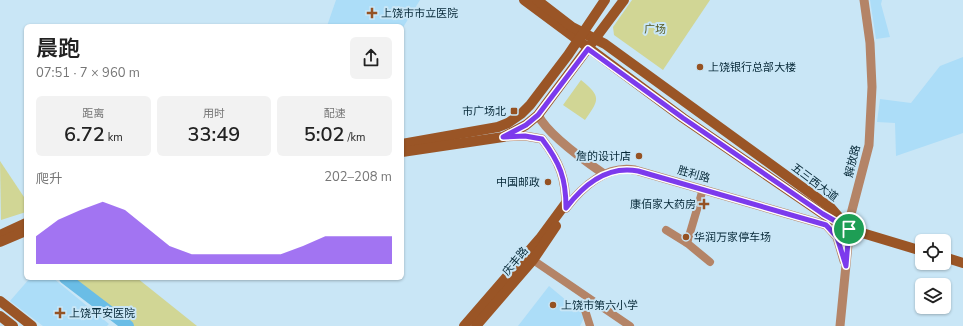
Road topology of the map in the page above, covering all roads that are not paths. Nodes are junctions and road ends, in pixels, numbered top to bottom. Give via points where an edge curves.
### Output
1 (524, 0) edge
2 (537, 0) edge
3 (605, 0) edge
4 (624, 0) edge
5 (864, 0) edge
6 (580, 37) junction
7 (595, 40) junction
8 (588, 49) junction
9 (538, 115) junction
10 (503, 137) junction
11 (404, 144) edge
12 (404, 152) edge
13 (604, 174) junction
14 (703, 190) junction
15 (566, 205) junction
16 (24, 224) edge
17 (849, 229) junction
18 (666, 230) dead end
19 (24, 232) edge
20 (0, 235) edge
21 (0, 242) edge
22 (687, 243) junction
23 (915, 249) edge
24 (951, 259) edge
25 (533, 260) junction
26 (710, 262) dead end
27 (963, 263) edge
28 (846, 266) junction
29 (0, 301) edge
30 (584, 308) dead end
31 (0, 316) edge
32 (13, 326) edge
33 (32, 326) edge
34 (464, 326) edge
35 (476, 326) edge
36 (590, 326) edge
37 (630, 326) edge
38 (840, 326) edge

1 - 6 main road, 五三西大道
2 - 6 main road, 五三西大道 via 572,27
3 - 6 main road
4 - 7 main road
5 - 17 street, 解放路 via 872,80 869,145
6 - 7 main road, 五三西大道
6 - 8 main road, 五三西大道
6 - 11 main road via 530,105 508,123
7 - 8 main road
7 - 17 main road, 五三西大道 via 605,44 694,107 831,208
8 - 9 main road
8 - 17 main road, 五三西大道 via 683,118
9 - 10 main road via 526,125
9 - 13 street via 542,124 578,156
10 - 12 main road
10 - 15 street via 525,136 542,139 561,169 566,186
13 - 14 street, 胜利路 via 626,169
13 - 15 street, 胜利路
14 - 22 street
14 - 28 street, 胜利路 via 826,225 837,237
15 - 25 main road, 庆丰路 via 547,241
15 - 34 main road
16 - 20 main road
17 - 23 main road
17 - 28 street, 解放路
18 - 22 street
19 - 21 main road
22 - 26 street
24 - 27 main road
25 - 35 main road, 庆丰路
25 - 37 street
28 - 38 street, 解放路
29 - 33 main road
30 - 36 street
31 - 32 main road

